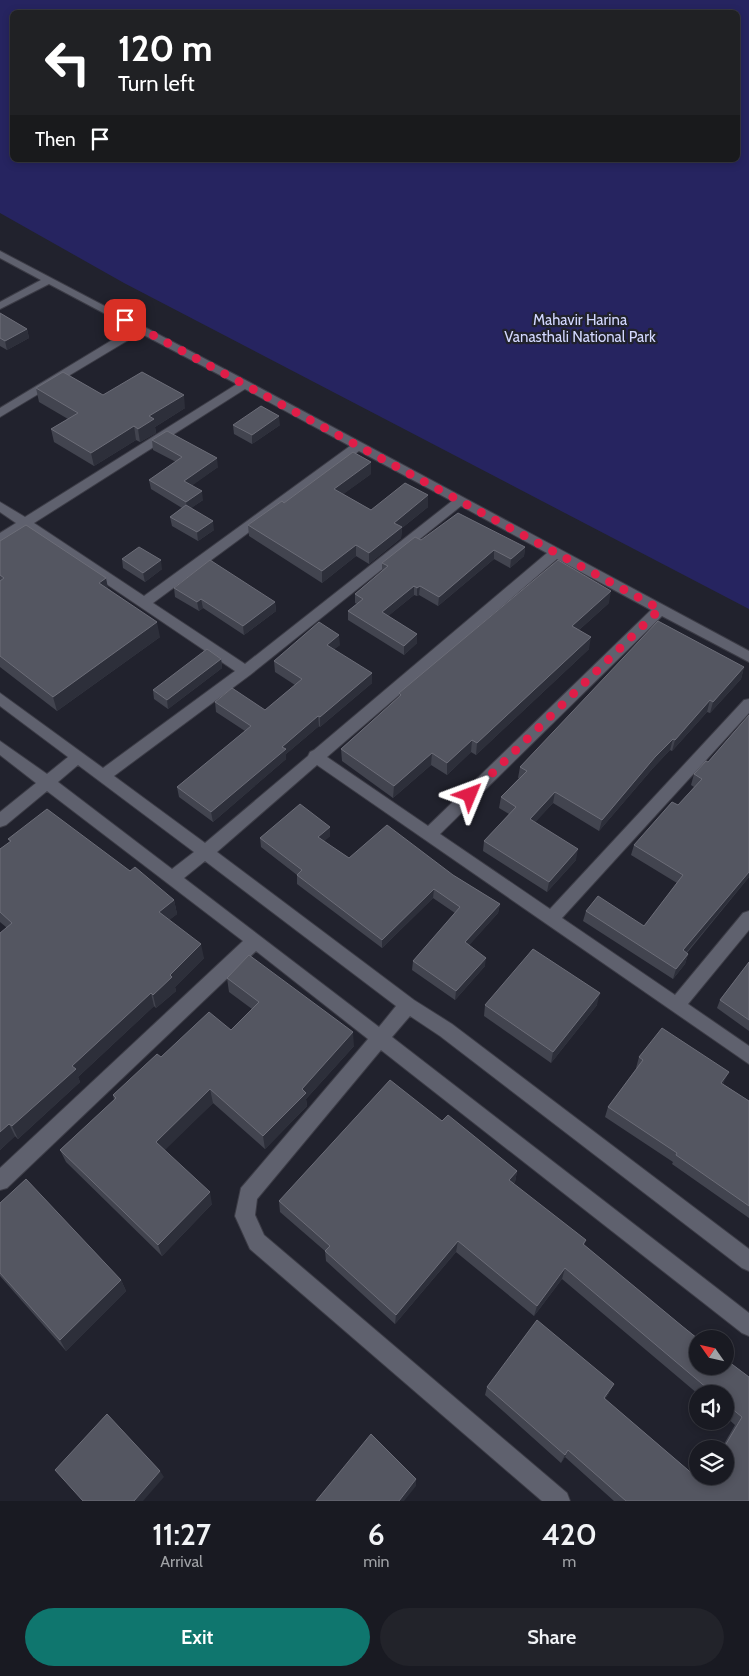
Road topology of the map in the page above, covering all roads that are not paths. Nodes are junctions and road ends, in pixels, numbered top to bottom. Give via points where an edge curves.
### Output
1 (0, 254) edge
2 (49, 280) junction
3 (0, 306) edge
4 (140, 328) junction
5 (245, 384) junction
6 (0, 413) edge
7 (357, 446) junction
8 (460, 501) junction
9 (0, 506) edge
10 (26, 523) junction
11 (0, 540) edge
12 (556, 552) junction
13 (145, 602) junction
14 (660, 609) junction
15 (749, 657) edge
16 (245, 671) junction
17 (0, 698) edge
18 (749, 704) edge
19 (0, 747) edge
20 (316, 756) junction
21 (78, 757) junction
22 (103, 776) junction
23 (47, 784) junction
24 (0, 821) edge
25 (429, 835) junction
26 (206, 852) junction
27 (171, 878) junction
28 (749, 918) edge
29 (551, 919) junction
30 (255, 941) junction
31 (408, 1005) junction
32 (676, 1006) junction
33 (380, 1039) junction
34 (749, 1056) edge
35 (0, 1181) edge
36 (749, 1261) edge
37 (749, 1326) edge
38 (559, 1501) edge

1 - 2 street
2 - 3 street
2 - 4 street
4 - 5 street
4 - 6 street
5 - 7 street
5 - 10 street
7 - 8 street
7 - 13 street
8 - 12 street
8 - 16 street
9 - 10 street
10 - 11 street
10 - 13 street
12 - 14 street
12 - 20 street
13 - 16 street
14 - 15 street
14 - 25 street
16 - 22 street
17 - 21 street
18 - 29 street
19 - 23 street
20 - 25 street
20 - 26 street
21 - 22 street
21 - 23 street
22 - 26 street
23 - 24 street
23 - 27 street
25 - 29 street
26 - 27 street
26 - 31 street
27 - 30 street
28 - 32 street
29 - 32 street
30 - 33 street
30 - 35 street
31 - 33 street
31 - 36 street via 446,1030
32 - 34 street
33 - 37 street
33 - 38 street via 248,1195 245,1216 257,1242

